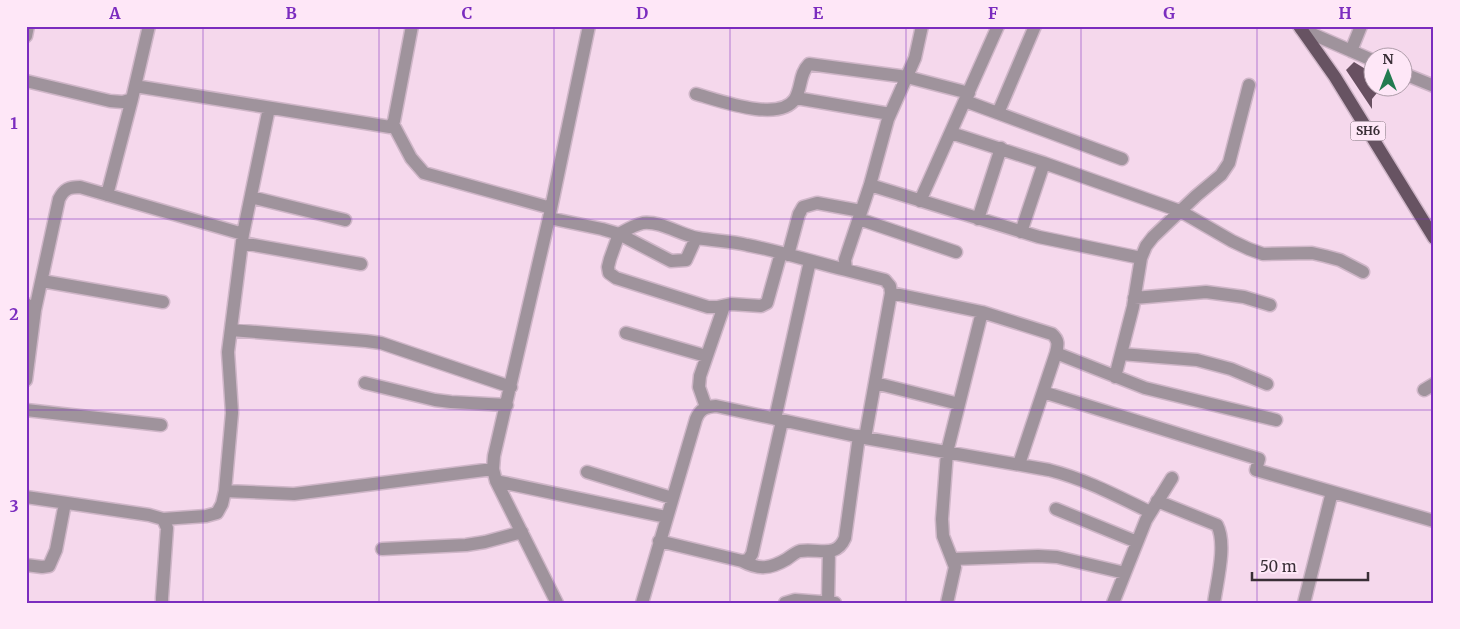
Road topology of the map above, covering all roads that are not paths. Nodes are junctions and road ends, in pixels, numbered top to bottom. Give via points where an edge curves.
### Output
1 (28, 26) edge
2 (149, 26) edge
3 (412, 26) edge
4 (589, 26) edge
5 (922, 26) edge
6 (998, 26) edge
7 (1035, 26) edge
8 (1361, 26) edge
9 (1300, 27) edge
10 (26, 36) edge
11 (1352, 50) junction
12 (1362, 55) edge
13 (1412, 76) edge
14 (907, 77) junction
15 (26, 82) edge
16 (1249, 85) dead end
17 (135, 86) junction
18 (1434, 86) edge
19 (696, 94) dead end
20 (967, 97) junction
21 (796, 98) junction
22 (132, 99) junction
23 (269, 108) junction
24 (998, 113) junction
25 (890, 114) junction
26 (393, 124) junction
27 (951, 133) junction
28 (1001, 148) junction
29 (1122, 159) dead end
30 (1044, 163) junction
31 (870, 185) junction
32 (108, 195) junction
33 (251, 197) junction
34 (920, 201) junction
35 (1180, 211) junction
36 (550, 213) junction
37 (860, 215) junction
38 (978, 219) junction
39 (345, 220) dead end
40 (1021, 232) junction
41 (619, 234) junction
42 (243, 238) junction
43 (696, 238) junction
44 (1434, 238) edge
45 (956, 252) dead end
46 (784, 254) junction
47 (1141, 258) junction
48 (810, 261) junction
49 (361, 264) dead end
50 (846, 270) junction
51 (1363, 272) dead end
52 (42, 281) junction
53 (891, 293) junction
54 (1134, 298) junction
55 (163, 302) dead end
56 (1270, 305) dead end
57 (724, 306) junction
58 (31, 307) edge
59 (982, 312) junction
60 (231, 330) junction
61 (626, 333) dead end
62 (1056, 353) junction
63 (1121, 354) junction
64 (706, 356) junction
65 (27, 372) edge
66 (1115, 377) junction
67 (365, 383) dead end
68 (875, 383) junction
69 (1267, 384) dead end
70 (511, 387) junction
71 (1043, 392) junction
72 (959, 404) junction
73 (507, 405) junction
74 (706, 407) junction
75 (26, 410) edge
76 (779, 420) junction
77 (1276, 420) dead end
78 (161, 425) dead end
79 (862, 437) junction
80 (947, 452) junction
81 (1020, 464) junction
82 (587, 472) dead end
83 (494, 475) junction
84 (1172, 478) dead end
85 (225, 491) junction
86 (1332, 492) junction
87 (26, 497) edge
88 (672, 498) junction
89 (65, 503) junction
90 (1154, 506) junction
91 (1056, 509) dead end
92 (666, 517) junction
93 (163, 519) junction
94 (1434, 521) edge
95 (522, 532) junction
96 (659, 541) junction
97 (1137, 542) junction
98 (382, 549) dead end
99 (828, 551) junction
100 (953, 559) junction
101 (742, 561) junction
102 (26, 565) edge
103 (1125, 574) junction
104 (828, 602) edge
105 (162, 603) edge
106 (557, 603) edge
107 (642, 603) edge
108 (785, 603) edge
109 (835, 603) edge
110 (947, 603) edge
111 (1113, 603) edge
112 (1214, 603) edge
113 (1304, 603) edge

1 - 10 street
2 - 17 street
3 - 26 street
4 - 36 street
5 - 14 street
6 - 20 street
7 - 24 street
8 - 11 street
9 - 11 street
9 - 44 main road, SH6 via 1335,77
11 - 12 street
13 - 18 street
14 - 20 street
14 - 21 street via 809,64 801,76
14 - 25 street
15 - 22 street via 110,101
16 - 35 street via 1229,163
17 - 22 street
17 - 23 street
19 - 21 street via 767,110 782,108
20 - 24 street
20 - 27 street
21 - 25 street
22 - 32 street
23 - 26 street via 386,127
23 - 33 street
24 - 29 street
25 - 31 street
26 - 36 street via 411,158 424,173
27 - 28 street
27 - 34 street
28 - 30 street
28 - 38 street
30 - 35 street
30 - 40 street
31 - 34 street
31 - 37 street
32 - 42 street
32 - 52 street via 80,187 64,191 59,199
33 - 39 street
33 - 42 street
34 - 38 street
35 - 47 street via 1153,237
35 - 51 street via 1256,252 1319,254
36 - 41 street
36 - 70 street
37 - 45 street
37 - 46 street via 817,203 803,207
37 - 50 street
38 - 40 street
40 - 47 street
41 - 43 street via 643,223
41 - 43 street via 679,262 686,260
41 - 57 street via 608,267 609,273 616,278 703,306
42 - 49 street
42 - 60 street
43 - 46 street via 745,244
46 - 48 street
46 - 57 street via 767,303 761,306
47 - 54 street
48 - 50 street
48 - 76 street
50 - 53 street via 885,280
52 - 55 street
52 - 58 street
53 - 59 street
53 - 68 street
54 - 56 street via 1206,292
54 - 63 street
57 - 64 street
58 - 65 street
59 - 62 street via 1052,334 1057,338
59 - 72 street
60 - 70 street via 381,343
60 - 85 street via 228,352 232,413
61 - 64 street
62 - 66 street
62 - 71 street
63 - 66 street
63 - 69 street via 1197,360
64 - 74 street via 698,387
66 - 77 street via 1163,393
67 - 73 street via 443,401
68 - 72 street
68 - 79 street
70 - 73 street
71 - 81 street
71 - 86 street via 1259,459 1256,470
72 - 80 street
73 - 83 street via 494,456
74 - 76 street via 716,406
74 - 88 street via 699,411 696,419
75 - 78 street
76 - 79 street
76 - 101 street via 752,554 748,560
79 - 80 street
79 - 99 street via 845,538 841,547
80 - 81 street
80 - 100 street via 942,519 943,536
81 - 90 street via 1071,475
82 - 88 street
83 - 85 street via 294,494
83 - 92 street
83 - 95 street
84 - 90 street
85 - 93 street via 217,513
86 - 94 street
86 - 113 street
87 - 89 street
88 - 92 street
89 - 93 street
89 - 102 street via 56,550 49,566
90 - 97 street
90 - 112 street via 1217,525 1222,544
91 - 97 street
92 - 96 street
93 - 105 street via 167,528
95 - 98 street via 466,545
95 - 106 street
96 - 101 street
96 - 107 street
97 - 103 street
99 - 101 street via 798,551 767,567 754,567
99 - 104 street
100 - 103 street via 1057,557
100 - 110 street via 955,572
103 - 111 street
104 - 108 street via 795,600
104 - 109 street

